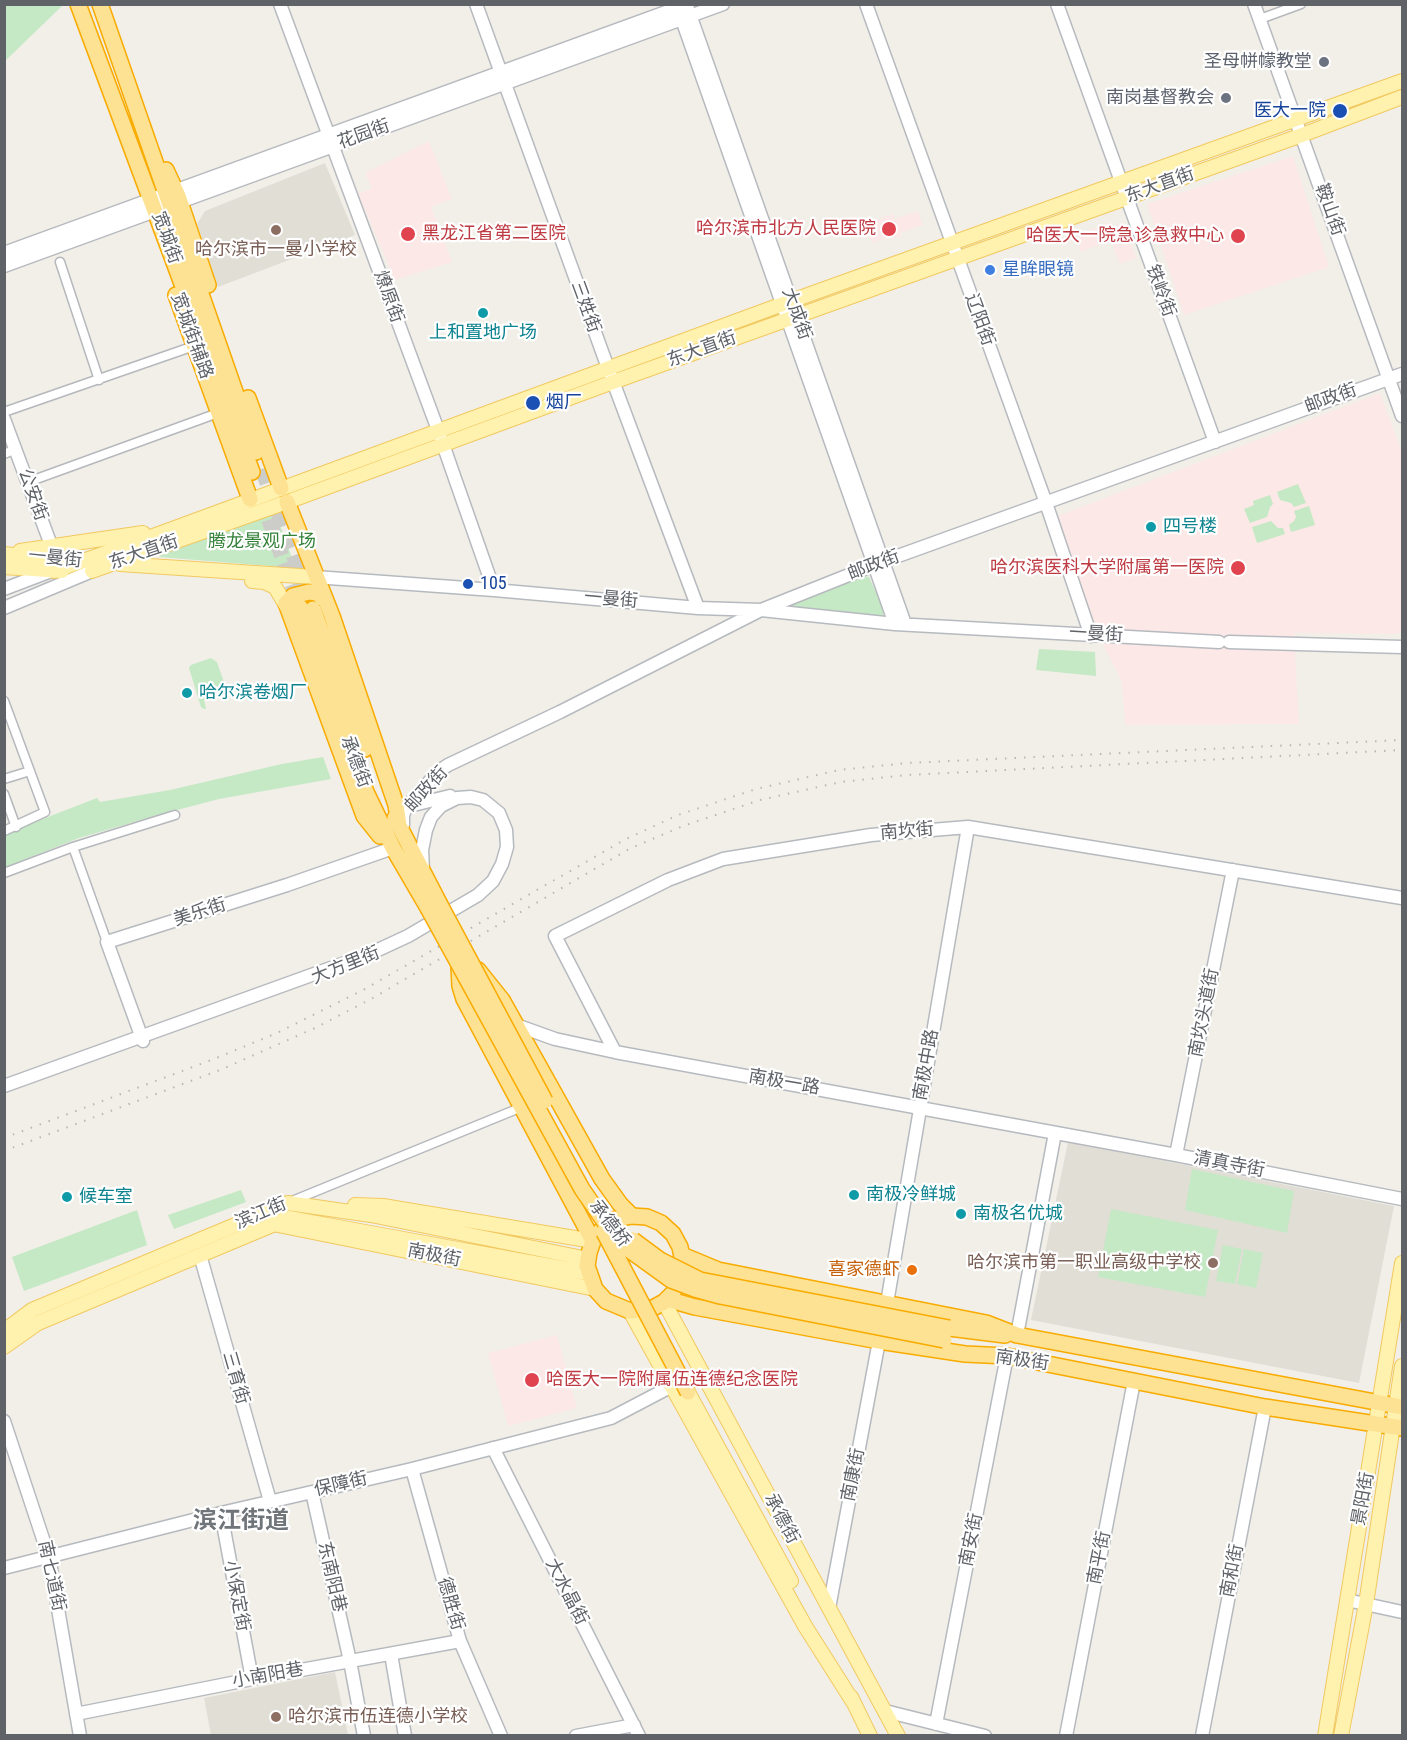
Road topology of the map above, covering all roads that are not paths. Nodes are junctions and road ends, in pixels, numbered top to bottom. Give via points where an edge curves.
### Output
1 (78, 4) edge
2 (100, 4) edge
3 (280, 4) edge
4 (476, 4) edge
5 (723, 4) edge
6 (866, 4) edge
7 (1057, 4) edge
8 (1254, 4) edge
9 (1301, 4) edge
10 (684, 9) edge
11 (1260, 19) junction
12 (503, 78) junction
13 (1402, 81) edge
14 (1402, 97) edge
15 (1296, 119) junction
16 (1302, 135) junction
17 (330, 141) junction
18 (1121, 183) junction
19 (1127, 198) junction
20 (161, 202) junction
21 (952, 244) junction
22 (4, 253) edge
23 (957, 258) junction
24 (60, 262) dead end
25 (4, 266) edge
26 (787, 303) junction
27 (792, 318) junction
28 (194, 346) junction
29 (608, 368) junction
30 (1402, 374) edge
31 (1389, 378) junction
32 (99, 380) junction
33 (613, 382) junction
34 (4, 412) edge
35 (219, 413) junction
36 (1402, 416) edge
37 (4, 419) edge
38 (438, 430) junction
39 (1215, 442) junction
40 (443, 443) junction
41 (10, 452) edge
42 (257, 471) tunnel mouth
43 (28, 482) junction
44 (284, 495) junction
45 (250, 499) junction
46 (1046, 503) junction
47 (166, 531) junction
48 (4, 554) edge
49 (53, 558) junction
50 (77, 562) junction
51 (879, 563) junction
52 (114, 564) junction
53 (4, 567) edge
54 (92, 571) junction
55 (315, 578) junction
56 (4, 589) edge
57 (494, 590) junction
58 (306, 605) junction
59 (4, 608) edge
60 (698, 608) junction
61 (761, 610) junction
62 (900, 624) junction
63 (1091, 636) junction
64 (1402, 646) edge
65 (4, 701) edge
66 (30, 771) junction
67 (4, 779) edge
68 (4, 794) edge
69 (402, 807) junction
70 (175, 815) dead end
71 (968, 826) junction
72 (16, 827) junction
73 (4, 831) edge
74 (402, 832) junction
75 (73, 847) junction
76 (393, 848) junction
77 (1233, 870) junction
78 (4, 873) edge
79 (424, 874) junction
80 (1402, 898) edge
81 (433, 906) junction
82 (107, 942) junction
83 (464, 964) junction
84 (516, 1025) junction
85 (142, 1039) junction
86 (615, 1052) junction
87 (4, 1086) edge
88 (4, 1092) edge
89 (522, 1107) junction
90 (919, 1108) junction
91 (1055, 1132) junction
92 (1176, 1155) junction
93 (582, 1189) junction
94 (1402, 1199) edge
95 (288, 1203) junction
96 (303, 1206) junction
97 (632, 1216) junction
98 (289, 1218) joint
99 (273, 1224) junction
100 (593, 1241) junction
101 (200, 1255) junction
102 (682, 1255) junction
103 (1402, 1263) edge
104 (588, 1266) junction
105 (595, 1289) junction
106 (665, 1300) junction
107 (887, 1304) junction
108 (630, 1311) junction
109 (4, 1331) edge
110 (946, 1334) junction
111 (1017, 1335) junction
112 (879, 1341) junction
113 (4, 1347) edge
114 (1008, 1356) junction
115 (1402, 1366) edge
116 (1134, 1380) junction
117 (672, 1386) junction
118 (688, 1392) joint
119 (1380, 1402) junction
120 (1400, 1406) edge
121 (1265, 1407) junction
122 (4, 1421) edge
123 (1377, 1425) junction
124 (1398, 1428) edge
125 (494, 1448) junction
126 (412, 1469) junction
127 (312, 1492) junction
128 (270, 1501) junction
129 (221, 1513) junction
130 (49, 1557) junction
131 (4, 1568) edge
132 (1347, 1600) junction
133 (1366, 1604) junction
134 (829, 1608) junction
135 (1402, 1612) edge
136 (460, 1641) junction
137 (391, 1654) junction
138 (350, 1661) junction
139 (252, 1678) junction
140 (855, 1705) junction
141 (885, 1711) junction
142 (76, 1714) junction
143 (936, 1724) junction
144 (636, 1730) edge
145 (80, 1736) edge
146 (364, 1736) edge
147 (405, 1736) edge
148 (501, 1736) edge
149 (576, 1736) edge
150 (870, 1736) edge
151 (898, 1736) edge
152 (976, 1736) edge
153 (983, 1736) edge
154 (1066, 1736) edge
155 (1202, 1736) edge
156 (1325, 1736) edge
157 (1341, 1736) edge

1 - 20 highway, 宽城街 via 115,103
2 - 20 highway, 宽城街 via 133,100
3 - 17 street, 燎原街
4 - 12 street, 三姓街
5 - 10 street, 花园街
6 - 21 street, 辽阳街
7 - 18 street, 铁岭街
8 - 11 street, 鞍山街
9 - 11 street
10 - 12 street, 花园街
10 - 26 street, 大成街
11 - 15 street, 鞍山街
12 - 17 street, 花园街
12 - 29 street, 三姓街
13 - 15 main road, 东大直街
14 - 16 main road, 东大直街
15 - 16 street, 鞍山街
15 - 18 main road, 东大直街
16 - 19 main road, 东大直街
16 - 31 street, 鞍山街
17 - 20 street, 花园街
17 - 38 street, 燎原街
18 - 19 street, 铁岭街
18 - 21 main road, 东大直街
19 - 23 main road, 东大直街
19 - 39 street, 铁岭街
20 - 22 street, 花园街
20 - 25 street, 花园街
20 - 28 highway, 宽城街辅路
20 - 42 highway, 宽城街
20 - 44 highway, 宽城街辅路 via 228,344
21 - 23 street, 辽阳街
21 - 26 main road, 东大直街
23 - 27 main road, 东大直街
23 - 46 street, 辽阳街
24 - 32 street
26 - 27 street, 大成街
26 - 29 main road, 东大直街
27 - 33 main road, 东大直街
27 - 51 street, 大成街
28 - 32 street
28 - 35 highway, 宽城街辅路
29 - 33 street, 三姓街
29 - 38 main road, 东大直街
30 - 31 street, 邮政街
31 - 36 street, 鞍山街
31 - 39 street, 邮政街
32 - 34 street
33 - 40 main road, 东大直街
33 - 60 street, 三姓街
35 - 43 street
35 - 45 highway, 宽城街辅路
37 - 41 street, 公安街
38 - 40 street, 燎原街
38 - 44 main road, 东大直街
39 - 46 street, 邮政街
40 - 44 main road, 东大直街
40 - 57 street, 燎原街
41 - 43 street, 公安街
43 - 49 street, 公安街
44 - 45 main road, 东大直街
44 - 52 main road, 东大直街
44 - 55 highway, 宽城街辅路
45 - 47 main road, 东大直街
46 - 51 street, 邮政街
46 - 63 street, 辽阳街
47 - 49 main road
47 - 50 main road, 东大直街
48 - 49 main road, 一曼街
49 - 50 main road, 东大直街
49 - 53 main road, 一曼街
49 - 54 main road, 一曼街
49 - 56 street, 东大直街
50 - 52 main road, 一曼街
51 - 61 street, 邮政街
51 - 62 street, 大成街
52 - 54 main road, 东大直街
52 - 55 main road, 一曼街
54 - 58 main road, 一曼街 via 264,582
54 - 59 street, 东大直街
55 - 57 street, 一曼街
55 - 58 highway, 宽城街辅路
57 - 60 street, 一曼街
58 - 69 highway via 332,616
58 - 74 highway, 承德街
58 - 76 highway, 承德街 via 366,792
60 - 61 street, 一曼街
61 - 62 street, 一曼街
61 - 69 street, 邮政街 via 448,765
62 - 63 street, 一曼街
63 - 64 street, 一曼街
65 - 66 street
66 - 67 street
66 - 72 street via 45,812
68 - 72 street
69 - 74 highway
69 - 85 street, 大方里街 via 463,793 481,795 500,807 507,819 511,842 504,872 491,890 422,933 344,968
70 - 75 street
71 - 77 street, 南坎街
71 - 86 street, 南坎街 via 871,835 723,859 668,880 555,936
71 - 90 street, 南极中路
72 - 73 street
74 - 79 highway, 承德街
75 - 78 street
75 - 82 street
76 - 81 highway, 承德街
76 - 82 street, 美乐街
77 - 80 street, 南坎街
77 - 92 street, 南坎头道街
79 - 81 highway, 承德街
79 - 85 street, 大方里街 via 422,850 426,830 441,807 452,799 476,798 499,813 507,847 497,876 485,891 367,955
81 - 83 highway, 承德桥, bridge
82 - 85 street
83 - 84 highway, bridge via 493,987
83 - 89 highway via 460,986 464,999
83 - 93 highway, 承德桥, bridge
83 - 110 highway, 承德桥, bridge via 589,1184 619,1226 648,1252 681,1271 719,1284
84 - 86 street, 南极一路 via 555,1039
84 - 97 highway via 602,1179
85 - 87 street, 大方里街
85 - 88 street, 大方里街
86 - 90 street, 南极一路
89 - 95 street, 滨江街
89 - 100 highway
90 - 91 street, 南极一路
90 - 107 street, 南极中路
91 - 92 street, 清真寺街
91 - 111 street
92 - 94 street, 清真寺街
93 - 110 highway, 承德桥, bridge via 613,1234 671,1280 720,1296
93 - 118 highway, bridge
95 - 96 main road, 南极街
95 - 109 main road, 滨江街 via 32,1310
96 - 100 main road, 南极街 via 383,1206
96 - 104 main road, 南极街 via 371,1215
97 - 100 highway via 609,1223
97 - 102 highway via 662,1223 677,1240
98 - 99 main road, 滨江街
98 - 104 main road, 南极街
99 - 101 main road, 滨江街
99 - 105 main road, 南极街
100 - 104 highway
101 - 113 main road, 滨江街 via 38,1323
101 - 128 street, 三育街
102 - 106 highway via 682,1275
102 - 107 highway, 南极街 via 718,1270
103 - 119 main road, 景阳街
104 - 105 highway
105 - 108 highway via 606,1301
106 - 108 highway via 648,1309
106 - 112 highway, 南极街
106 - 134 main road, 承德街
107 - 111 highway, 南极街 via 986,1323
108 - 117 main road
110 - 111 highway
110 - 114 highway
111 - 119 highway, 南极街
112 - 114 highway, 南极街
112 - 134 street, 南康街
114 - 116 highway, 南极街
114 - 143 street, 南安街
115 - 120 main road, 景阳街
116 - 121 highway, 南极街
116 - 154 street, 南平街
117 - 125 street, 保障街 via 611,1418
117 - 140 main road via 805,1626
118 - 140 main road
119 - 120 highway, 南极街
119 - 123 main road, 景阳街
120 - 124 main road, 景阳街
121 - 123 highway, 南极街
121 - 155 street, 南和街
122 - 130 street, 南七道街
123 - 124 highway, 南极街
123 - 132 main road, 景阳街
124 - 133 main road, 景阳街
125 - 126 street, 保障街
125 - 144 street, 大水晶街
126 - 127 street, 保障街
126 - 136 street, 德胜街
127 - 128 street, 保障街
127 - 138 street, 东南阳巷
128 - 129 street, 保障街
129 - 130 street, 保障街
129 - 139 street, 小保定街
130 - 131 street, 保障街
130 - 142 street, 南七道街
132 - 133 street
132 - 156 main road, 景阳街
133 - 135 street
133 - 157 main road, 景阳街
134 - 141 main road, 承德街
136 - 137 street, 小南阳巷
136 - 148 street, 德胜街
137 - 138 street, 小南阳巷
137 - 147 street
138 - 139 street, 小南阳巷
138 - 146 street, 东南阳巷
139 - 142 street, 小南阳巷
140 - 150 main road
141 - 143 street
141 - 151 main road, 承德街
142 - 145 street, 南七道街
143 - 153 street
144 - 149 street
152 - 153 street

